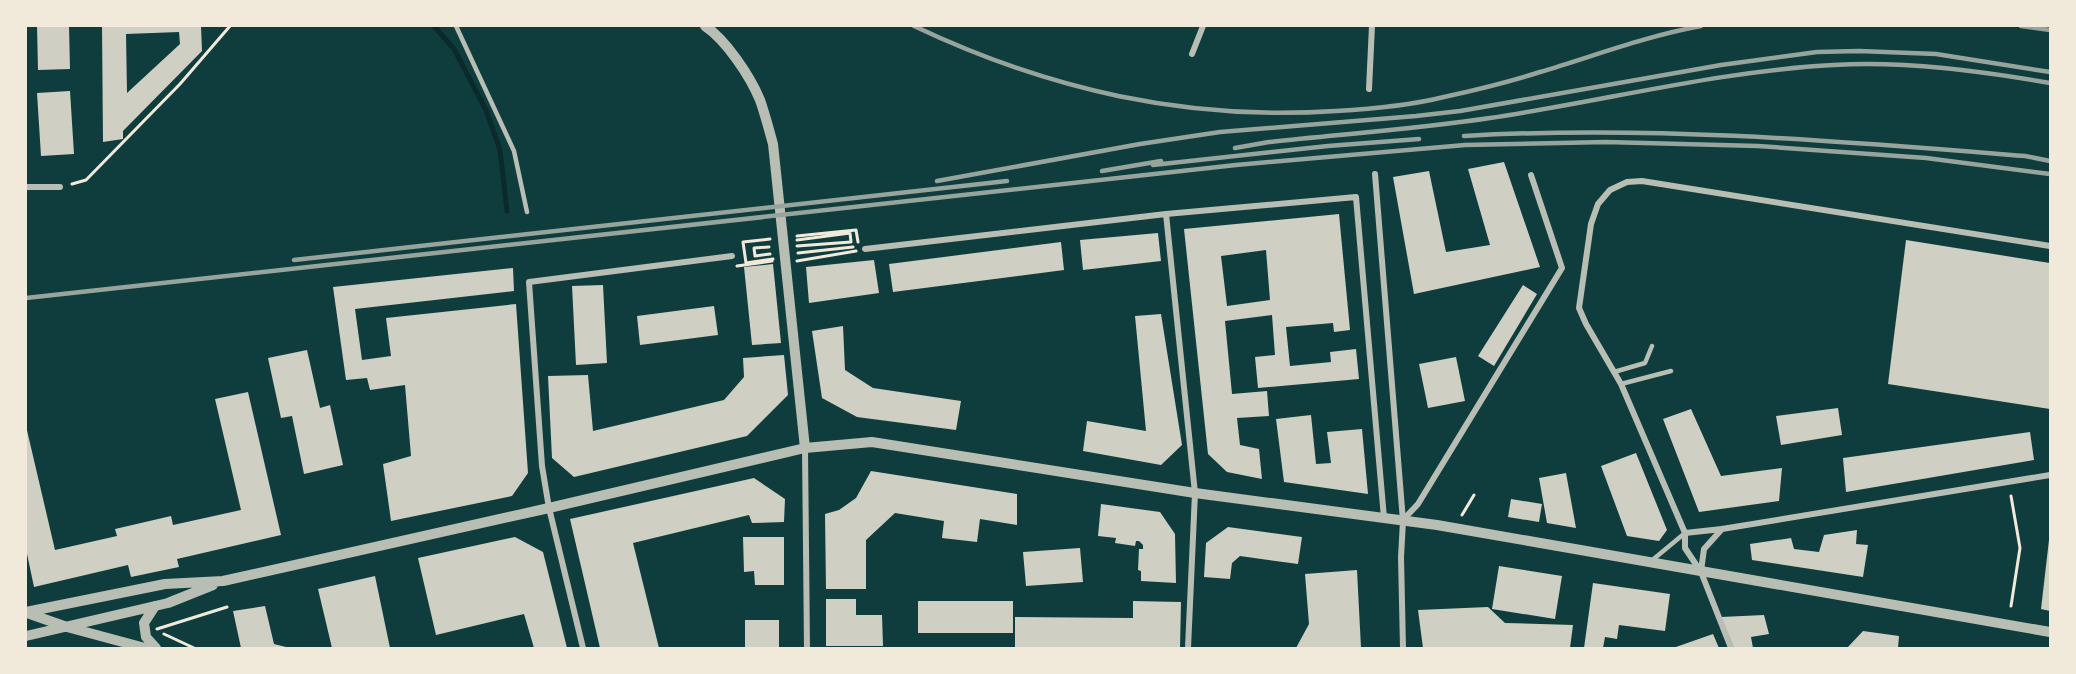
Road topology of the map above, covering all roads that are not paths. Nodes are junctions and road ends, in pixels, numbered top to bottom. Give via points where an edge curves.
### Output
1 (456, 26) edge
2 (705, 26) edge
3 (1203, 26) edge
4 (1372, 26) edge
5 (1192, 54) dead end
6 (1370, 89) dead end
7 (1375, 174) dead end
8 (1532, 175) dead end
9 (26, 187) edge
10 (60, 187) road end
11 (527, 213) dead end
12 (1166, 214) junction
13 (2050, 246) edge
14 (865, 249) road end
15 (732, 256) road end
16 (1652, 346) dead end
17 (1671, 371) dead end
18 (1614, 372) junction
19 (1621, 384) junction
20 (805, 448) junction
21 (2050, 475) edge
22 (1195, 493) junction
23 (549, 508) junction
24 (1384, 518) junction
25 (1402, 521) junction
26 (1722, 529) junction
27 (1685, 533) junction
28 (1649, 563) junction
29 (1701, 572) junction
30 (223, 581) junction
31 (155, 606) junction
32 (26, 612) edge
33 (67, 627) junction
34 (2050, 632) edge
35 (26, 636) edge
36 (145, 648) edge
37 (156, 648) edge
38 (584, 648) edge
39 (807, 648) edge
40 (1188, 648) edge
41 (1403, 648) edge
42 (1731, 648) edge

1 - 11 lane via 514,151
2 - 20 street via 741,66 759,99 773,144
3 - 5 street
4 - 6 street
7 - 25 street
8 - 25 street via 1562,268 1418,504
9 - 10 street
12 - 14 street
12 - 22 street
12 - 24 street via 1356,197
13 - 18 street via 1642,181 1627,182 1610,190 1598,204 1591,224 1579,308
15 - 23 street via 529,282 542,466
16 - 18 lane via 1645,363
17 - 19 lane
18 - 19 street
19 - 27 street
20 - 22 street via 872,442
20 - 23 street
20 - 39 street
21 - 26 street
22 - 24 street
22 - 40 street
23 - 30 street
23 - 38 street
24 - 25 street
25 - 28 street
25 - 41 street
26 - 27 street
26 - 29 street via 1704,549
27 - 28 lane
27 - 29 street via 1685,548
28 - 29 street
29 - 34 street
29 - 42 street
30 - 31 street
30 - 32 street via 165,584
31 - 33 street
31 - 37 street via 144,622 146,637
32 - 33 street
33 - 35 street
33 - 36 street

